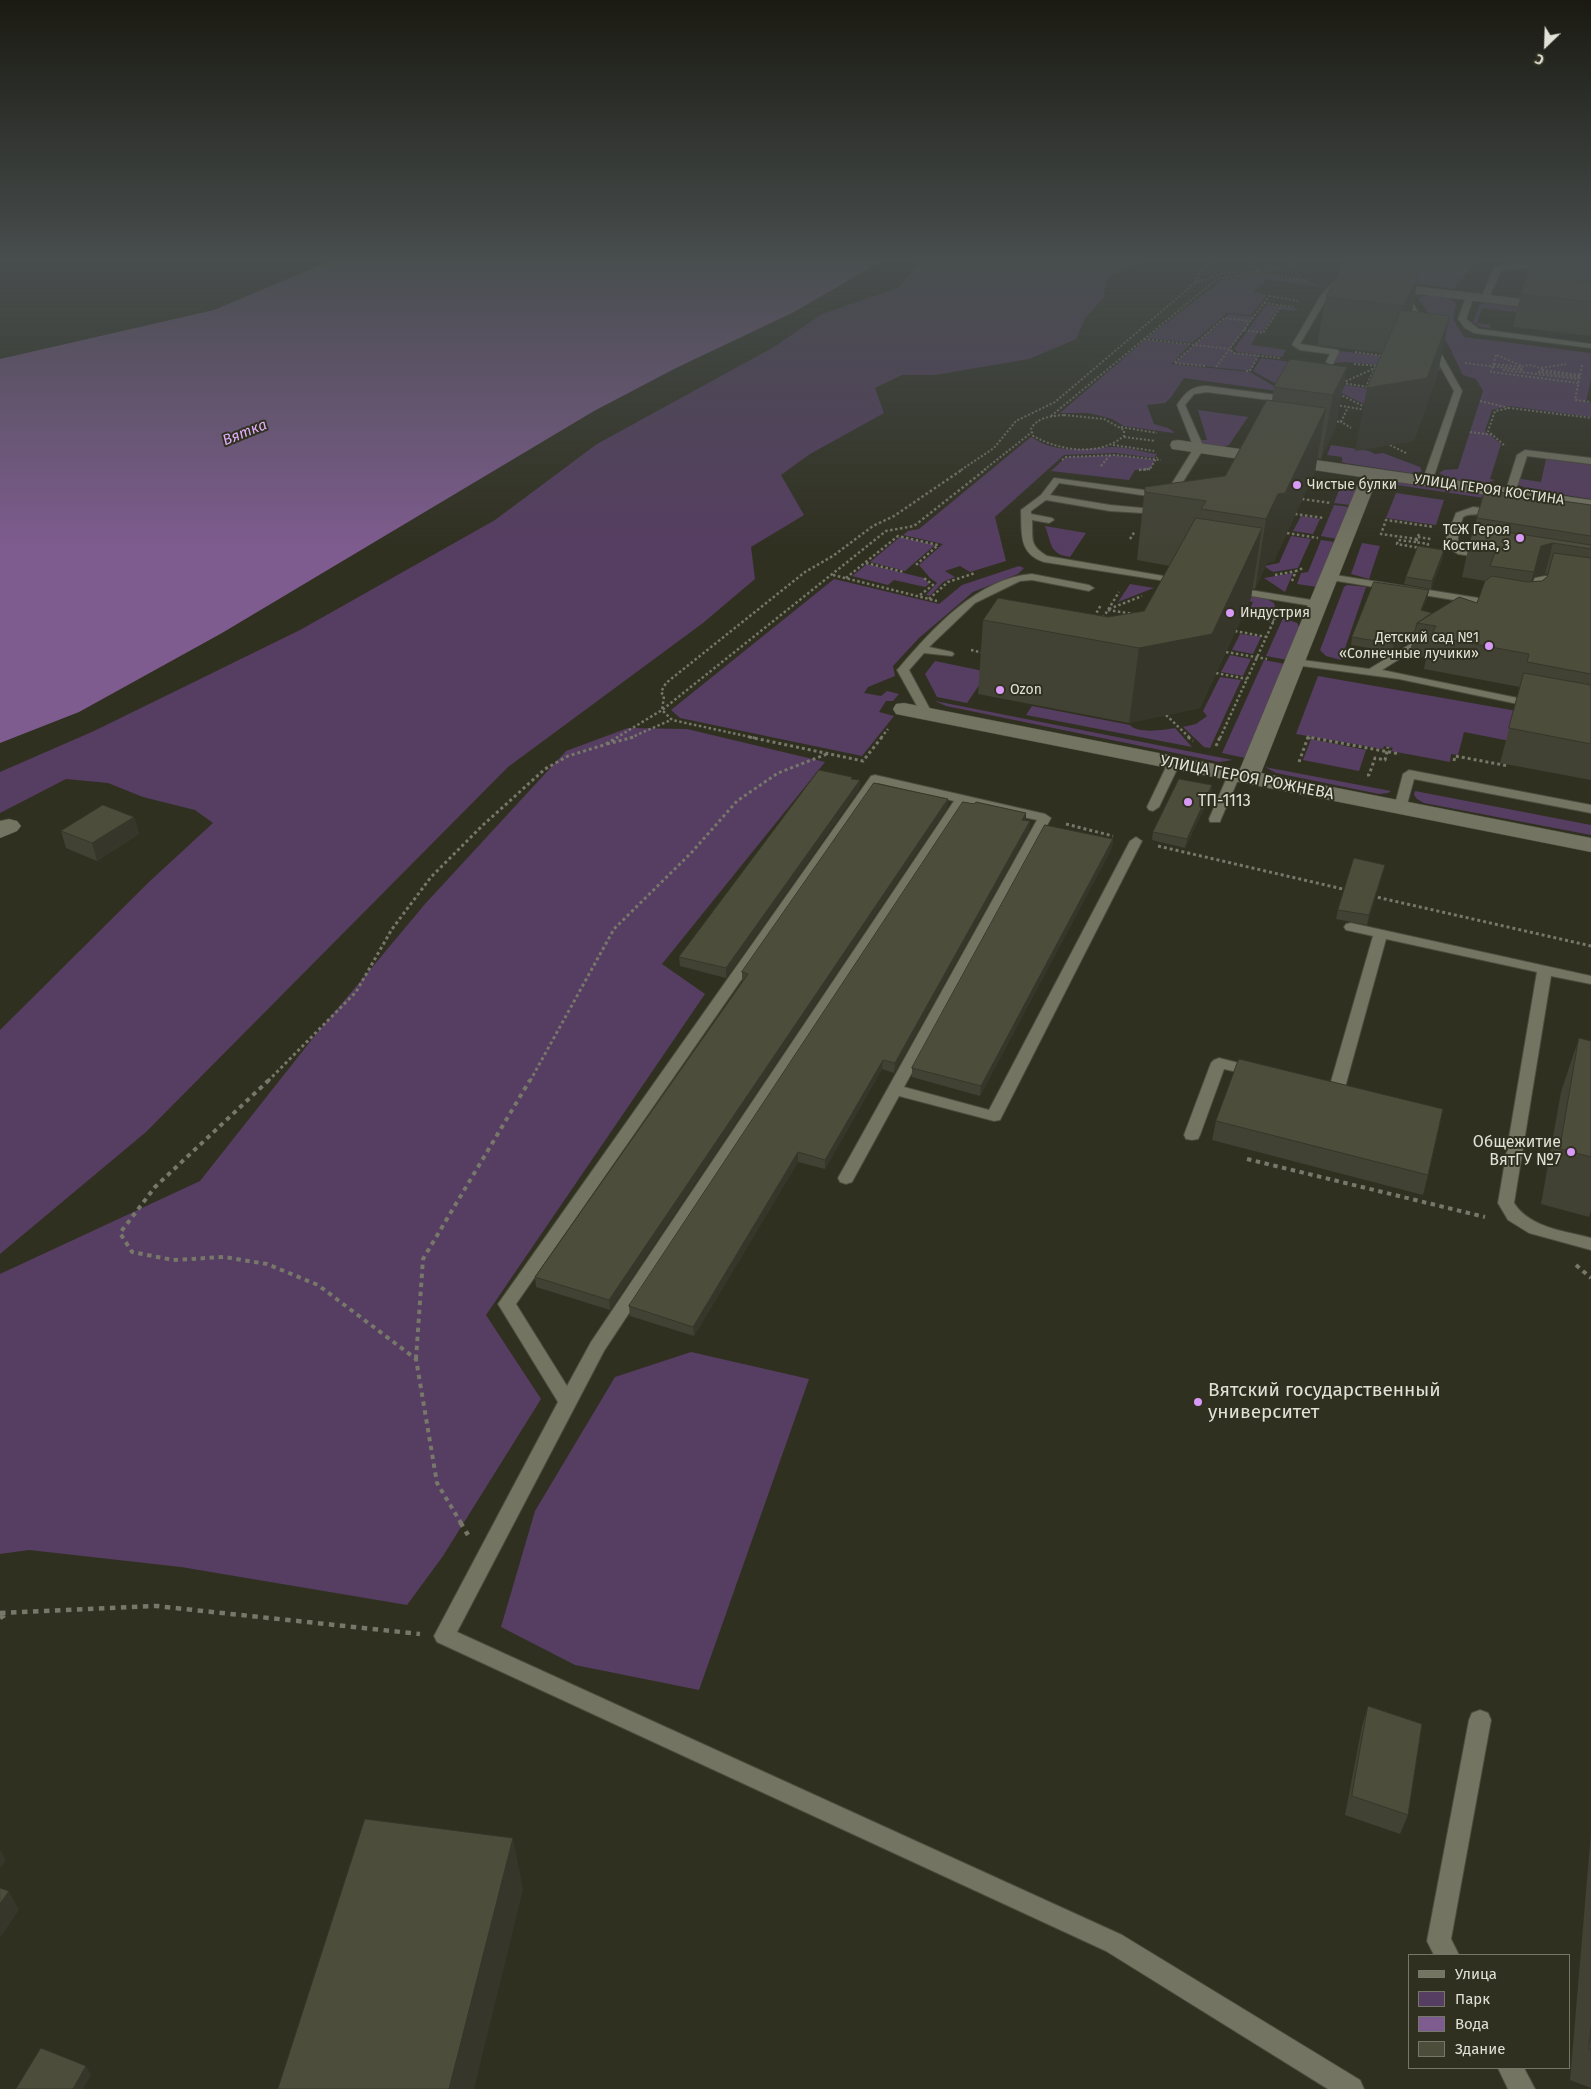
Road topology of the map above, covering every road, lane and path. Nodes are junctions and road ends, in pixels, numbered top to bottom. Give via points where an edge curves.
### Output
1 (1106, 358) edge
2 (1121, 358) edge
3 (1179, 358) edge
4 (1223, 358) edge
5 (1258, 358) edge
6 (1332, 358) edge
7 (1440, 358) edge
8 (1495, 358) edge
9 (1583, 361) dead end
10 (1330, 362) dead end
11 (1460, 362) dead end
12 (1208, 366) dead end
13 (1493, 366) junction
14 (1224, 368) dead end
15 (1241, 370) dead end
16 (1345, 377) dead end
17 (1579, 377) junction
18 (1342, 383) junction
19 (1578, 383) junction
20 (1366, 387) junction
21 (1374, 388) edge
22 (1301, 400) edge
23 (1480, 401) dead end
24 (1591, 402) edge
25 (1330, 404) edge
26 (1348, 407) junction
27 (1510, 408) junction
28 (1051, 416) junction
29 (1335, 418) edge
30 (1591, 418) edge
31 (1332, 420) edge
32 (1341, 422) junction
33 (1351, 428) dead end
34 (1032, 432) junction
35 (1470, 432) dead end
36 (1493, 435) junction
37 (1124, 436) junction
38 (1113, 445) junction
39 (1178, 445) joint
40 (1390, 445) edge
41 (1197, 452) junction
42 (1406, 453) dead end
43 (1501, 453) dead end
44 (1155, 460) junction
45 (1061, 461) dead end
46 (1591, 461) edge
47 (1135, 470) dead end
48 (1371, 474) junction
49 (1427, 482) junction
50 (1510, 493) junction
51 (1169, 496) junction
52 (1044, 497) junction
53 (1333, 497) dead end
54 (1591, 505) edge
55 (1295, 514) edge
56 (1509, 514) edge
57 (1026, 516) junction
58 (1324, 518) junction
59 (1049, 520) dead end
60 (1322, 525) dead end
61 (908, 527) junction
62 (1319, 531) dead end
63 (1418, 534) dead end
64 (898, 536) junction
65 (1431, 539) dead end
66 (1416, 541) junction
67 (1313, 546) dead end
68 (1493, 558) edge
69 (865, 562) junction
70 (1306, 562) dead end
71 (916, 564) dead end
72 (904, 572) dead end
73 (1130, 573) junction
74 (973, 574) dead end
75 (1329, 577) junction
76 (846, 578) dead end
77 (924, 578) dead end
78 (1188, 583) edge
79 (1591, 586) edge
80 (886, 588) dead end
81 (1089, 588) dead end
82 (1216, 588) edge
83 (1148, 594) dead end
84 (922, 595) junction
85 (1284, 599) junction
86 (1104, 600) dead end
87 (1483, 602) junction
88 (1318, 604) junction
89 (1508, 606) edge
90 (1524, 609) edge
91 (1108, 610) junction
92 (1467, 612) edge
93 (1140, 615) edge
94 (1243, 615) edge
95 (1274, 621) junction
96 (1090, 623) edge
97 (1098, 625) edge
98 (1236, 631) edge
99 (1435, 632) edge
100 (1267, 636) junction
101 (920, 649) junction
102 (936, 652) junction
103 (1226, 652) edge
104 (948, 654) dead end
105 (992, 654) edge
106 (1257, 657) junction
107 (1294, 663) junction
108 (1371, 672) junction
109 (1216, 673) edge
110 (1247, 679) junction
111 (1552, 708) edge
112 (662, 710) junction
113 (915, 711) junction
114 (1166, 715) dead end
115 (672, 720) junction
116 (604, 745) junction
117 (1197, 745) dead end
118 (1388, 747) dead end
119 (1214, 749) dead end
120 (1387, 752) junction
121 (827, 754) junction
122 (1403, 755) dead end
123 (1174, 763) junction
124 (1307, 763) dead end
125 (1453, 764) dead end
126 (1509, 766) dead end
127 (1360, 773) dead end
128 (1241, 777) junction
129 (962, 799) junction
130 (1153, 807) dead end
131 (1400, 808) junction
132 (1591, 809) edge
133 (1045, 818) junction
134 (1214, 819) dead end
135 (1136, 841) junction
136 (1591, 845) edge
137 (1349, 890) edge
138 (1368, 895) edge
139 (1351, 926) dead end
140 (1381, 933) junction
141 (1591, 946) edge
142 (1545, 970) junction
143 (1591, 980) edge
144 (1268, 1074) edge
145 (1306, 1084) edge
146 (895, 1090) junction
147 (1192, 1135) dead end
148 (1247, 1159) dead end
149 (846, 1178) dead end
150 (1487, 1218) dead end
151 (1591, 1244) edge
152 (1570, 1259) dead end
153 (1591, 1278) edge
154 (416, 1359) junction
155 (568, 1402) junction
156 (484, 1561) junction
157 (0, 1613) edge
158 (9, 1613) junction
159 (0, 1618) edge
160 (444, 1636) junction
161 (1480, 1720) dead end
162 (1446, 1954) edge
163 (1511, 2069) edge
164 (1351, 2089) edge
165 (1522, 2089) edge

1 - 112 path via 1055,402 1018,419 994,448 805,572 753,613 666,683 661,692 664,696
2 - 28 path
3 - 12 path via 1174,363
4 - 14 path via 1216,368
5 - 15 path via 1250,371
6 - 10 lane
7 - 49 lane via 1458,391
8 - 13 path
9 - 17 path
11 - 13 path
13 - 17 path
13 - 17 path via 1531,365 1538,366 1542,370 1539,372
13 - 19 path via 1491,372
16 - 18 path
17 - 19 path
18 - 20 path
18 - 20 path via 1376,367
18 - 26 path via 1336,393 1372,410
19 - 24 path via 1575,400
20 - 21 path
22 - 41 lane via 1196,388 1190,391 1181,405
23 - 27 path
25 - 26 path
26 - 32 path
27 - 30 path
27 - 36 path via 1495,411 1488,431
28 - 34 path via 1032,425
28 - 37 path via 1080,414 1102,418 1118,425 1124,430
29 - 32 path
31 - 32 path
32 - 33 path
34 - 38 path via 1041,441 1066,448
34 - 61 path via 914,526
35 - 36 path
36 - 43 path via 1504,444
37 - 38 path
37 - 39 path
38 - 41 path
39 - 41 street, УЛИЦА ГЕРОЯ КОСТИНА
40 - 42 path
41 - 44 path
41 - 48 street, УЛИЦА ГЕРОЯ КОСТИНА
41 - 51 lane
44 - 45 path via 1115,455 1066,457
44 - 47 path via 1150,469
46 - 50 lane via 1526,453 1522,456
48 - 49 street, УЛИЦА ГЕРОЯ КОСТИНА
48 - 75 street
49 - 50 street, УЛИЦА ГЕРОЯ КОСТИНА
50 - 54 street, УЛИЦА ГЕРОЯ КОСТИНА
51 - 52 lane via 1156,512
51 - 52 lane via 1062,480 1055,481
52 - 57 lane via 1028,507
53 - 58 path
55 - 58 path
56 - 68 lane via 1471,510 1459,515 1451,539 1454,547 1462,552
57 - 59 lane
57 - 73 lane via 1028,543 1035,555
58 - 60 path
61 - 64 path
61 - 112 path via 886,531
62 - 67 path
63 - 66 path
64 - 69 path
64 - 71 path via 938,545
65 - 66 path via 1435,527 1386,520 1381,534
66 - 66 path via 1428,544 1427,549 1397,544 1398,540
69 - 72 path
69 - 76 path
70 - 85 path via 1303,570 1296,571
73 - 78 lane
73 - 91 path
74 - 84 path via 948,582 930,598
75 - 87 lane
75 - 88 street
77 - 84 path via 933,584
79 - 90 lane via 1539,580 1532,608
80 - 84 path
81 - 101 lane via 1032,577 1018,578 977,597
82 - 85 lane
83 - 91 path
85 - 88 lane
85 - 95 path
86 - 96 path
87 - 89 lane
87 - 92 lane
88 - 107 street
91 - 93 path
91 - 97 path
94 - 95 path
95 - 100 path
98 - 100 path
99 - 108 lane
100 - 106 path
101 - 102 lane
101 - 113 lane via 903,670
102 - 104 lane
102 - 105 path via 943,645
103 - 106 path
106 - 107 path
106 - 110 path
107 - 108 lane
107 - 128 street
108 - 111 lane
109 - 110 path
110 - 119 path
112 - 115 path
112 - 116 path
113 - 121 path via 863,761
113 - 123 street, УЛИЦА ГЕРОЯ РОЖНЕВА
114 - 117 path
115 - 116 path via 636,736
115 - 121 path
116 - 154 path via 568,756 545,769 431,877 392,929 356,992 265,1084 155,1187 120,1233 132,1252 173,1260 224,1257 267,1264 318,1285
118 - 120 path
120 - 122 path
120 - 124 path via 1308,737 1298,762
120 - 127 path via 1385,760 1374,758 1369,775
121 - 154 path via 778,773 738,801 614,929 539,1066 423,1259
123 - 128 street, УЛИЦА ГЕРОЯ РОЖНЕВА
123 - 130 lane
125 - 126 path via 1455,756
128 - 131 street, УЛИЦА ГЕРОЯ РОЖНЕВА
128 - 134 lane
129 - 133 lane
129 - 155 lane via 597,1347
129 - 155 lane via 875,779 507,1304
131 - 132 lane via 1409,774
131 - 136 street, УЛИЦА ГЕРОЯ РОЖНЕВА
133 - 135 path
133 - 146 lane
135 - 137 path
135 - 146 lane via 994,1116
138 - 141 path
139 - 140 lane
140 - 142 lane
140 - 145 lane via 1336,1091
142 - 143 lane
142 - 151 lane via 1506,1203 1514,1216 1535,1229
144 - 147 lane via 1219,1062
146 - 149 lane
148 - 150 path
152 - 153 path
154 - 156 path via 437,1483
155 - 156 lane
156 - 160 lane
157 - 158 path
158 - 159 path
158 - 160 path via 156,1606
160 - 164 lane via 1114,1943
161 - 162 lane via 1439,1941
163 - 165 lane

